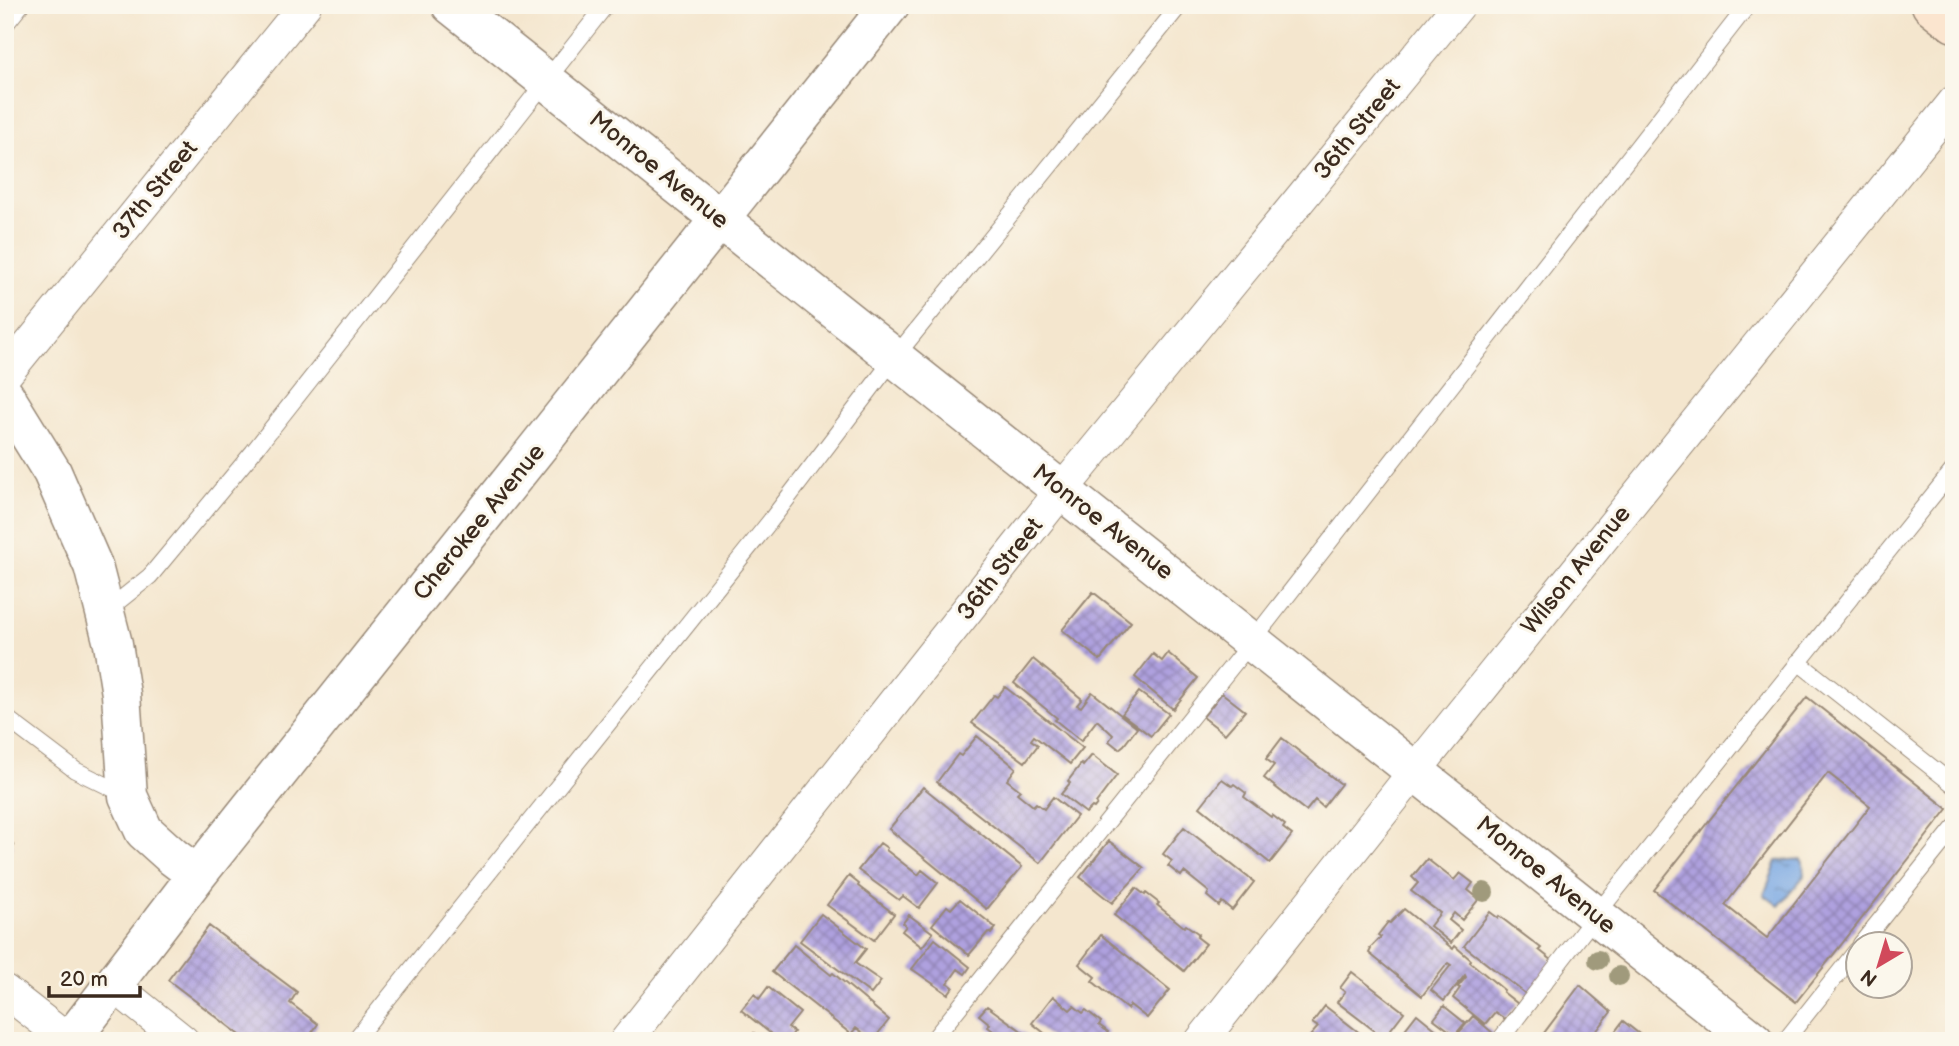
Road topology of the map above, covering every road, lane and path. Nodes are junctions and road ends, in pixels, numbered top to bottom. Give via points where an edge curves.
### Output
1 (21, 5) edge
2 (305, 5) edge
3 (450, 5) edge
4 (606, 5) edge
5 (890, 5) edge
6 (1180, 5) edge
7 (1459, 5) edge
8 (1748, 5) edge
9 (1931, 5) edge
10 (1954, 23) edge
11 (5, 25) edge
12 (547, 80) junction
13 (1954, 102) edge
14 (720, 219) junction
15 (895, 358) junction
16 (5, 375) edge
17 (5, 396) edge
18 (1954, 469) edge
19 (1062, 490) junction
20 (105, 612) junction
21 (1252, 641) junction
22 (1798, 662) junction
23 (5, 717) edge
24 (1415, 771) junction
25 (1954, 785) edge
26 (128, 796) junction
27 (1954, 828) edge
28 (197, 876) junction
29 (1596, 915) junction
30 (1872, 930) edge
31 (1843, 968) edge
32 (113, 985) junction
33 (5, 991) edge
34 (69, 1041) edge
35 (183, 1041) edge
36 (354, 1041) edge
37 (626, 1041) edge
38 (932, 1041) edge
39 (1201, 1041) edge
40 (1499, 1041) edge
41 (1754, 1041) edge
42 (1785, 1041) edge

1 - 11 lane
2 - 16 street, 37th Street
3 - 12 street, Monroe Avenue
4 - 12 lane
5 - 14 street, Cherokee Avenue
6 - 15 lane
7 - 19 street, 36th Street
8 - 21 lane
9 - 10 main road
12 - 14 street, Monroe Avenue
12 - 20 lane via 150,576
13 - 24 street, Wilson Avenue
14 - 15 street, Monroe Avenue
14 - 28 street, Cherokee Avenue
15 - 19 street, Monroe Avenue
15 - 36 lane
17 - 20 street via 52,472 93,566
18 - 22 lane
19 - 21 street, Monroe Avenue
19 - 37 street, 36th Street
20 - 26 street via 121,694
21 - 24 street, Monroe Avenue
21 - 38 lane
22 - 25 lane
22 - 29 lane
23 - 26 lane via 75,770
24 - 29 street, Monroe Avenue
24 - 39 street, Wilson Avenue
26 - 28 street via 144,831
27 - 30 lane
28 - 32 street, Cherokee Avenue
29 - 40 lane
29 - 41 street, Monroe Avenue
31 - 42 lane
32 - 34 street, Cherokee Avenue
32 - 35 street
33 - 34 street

